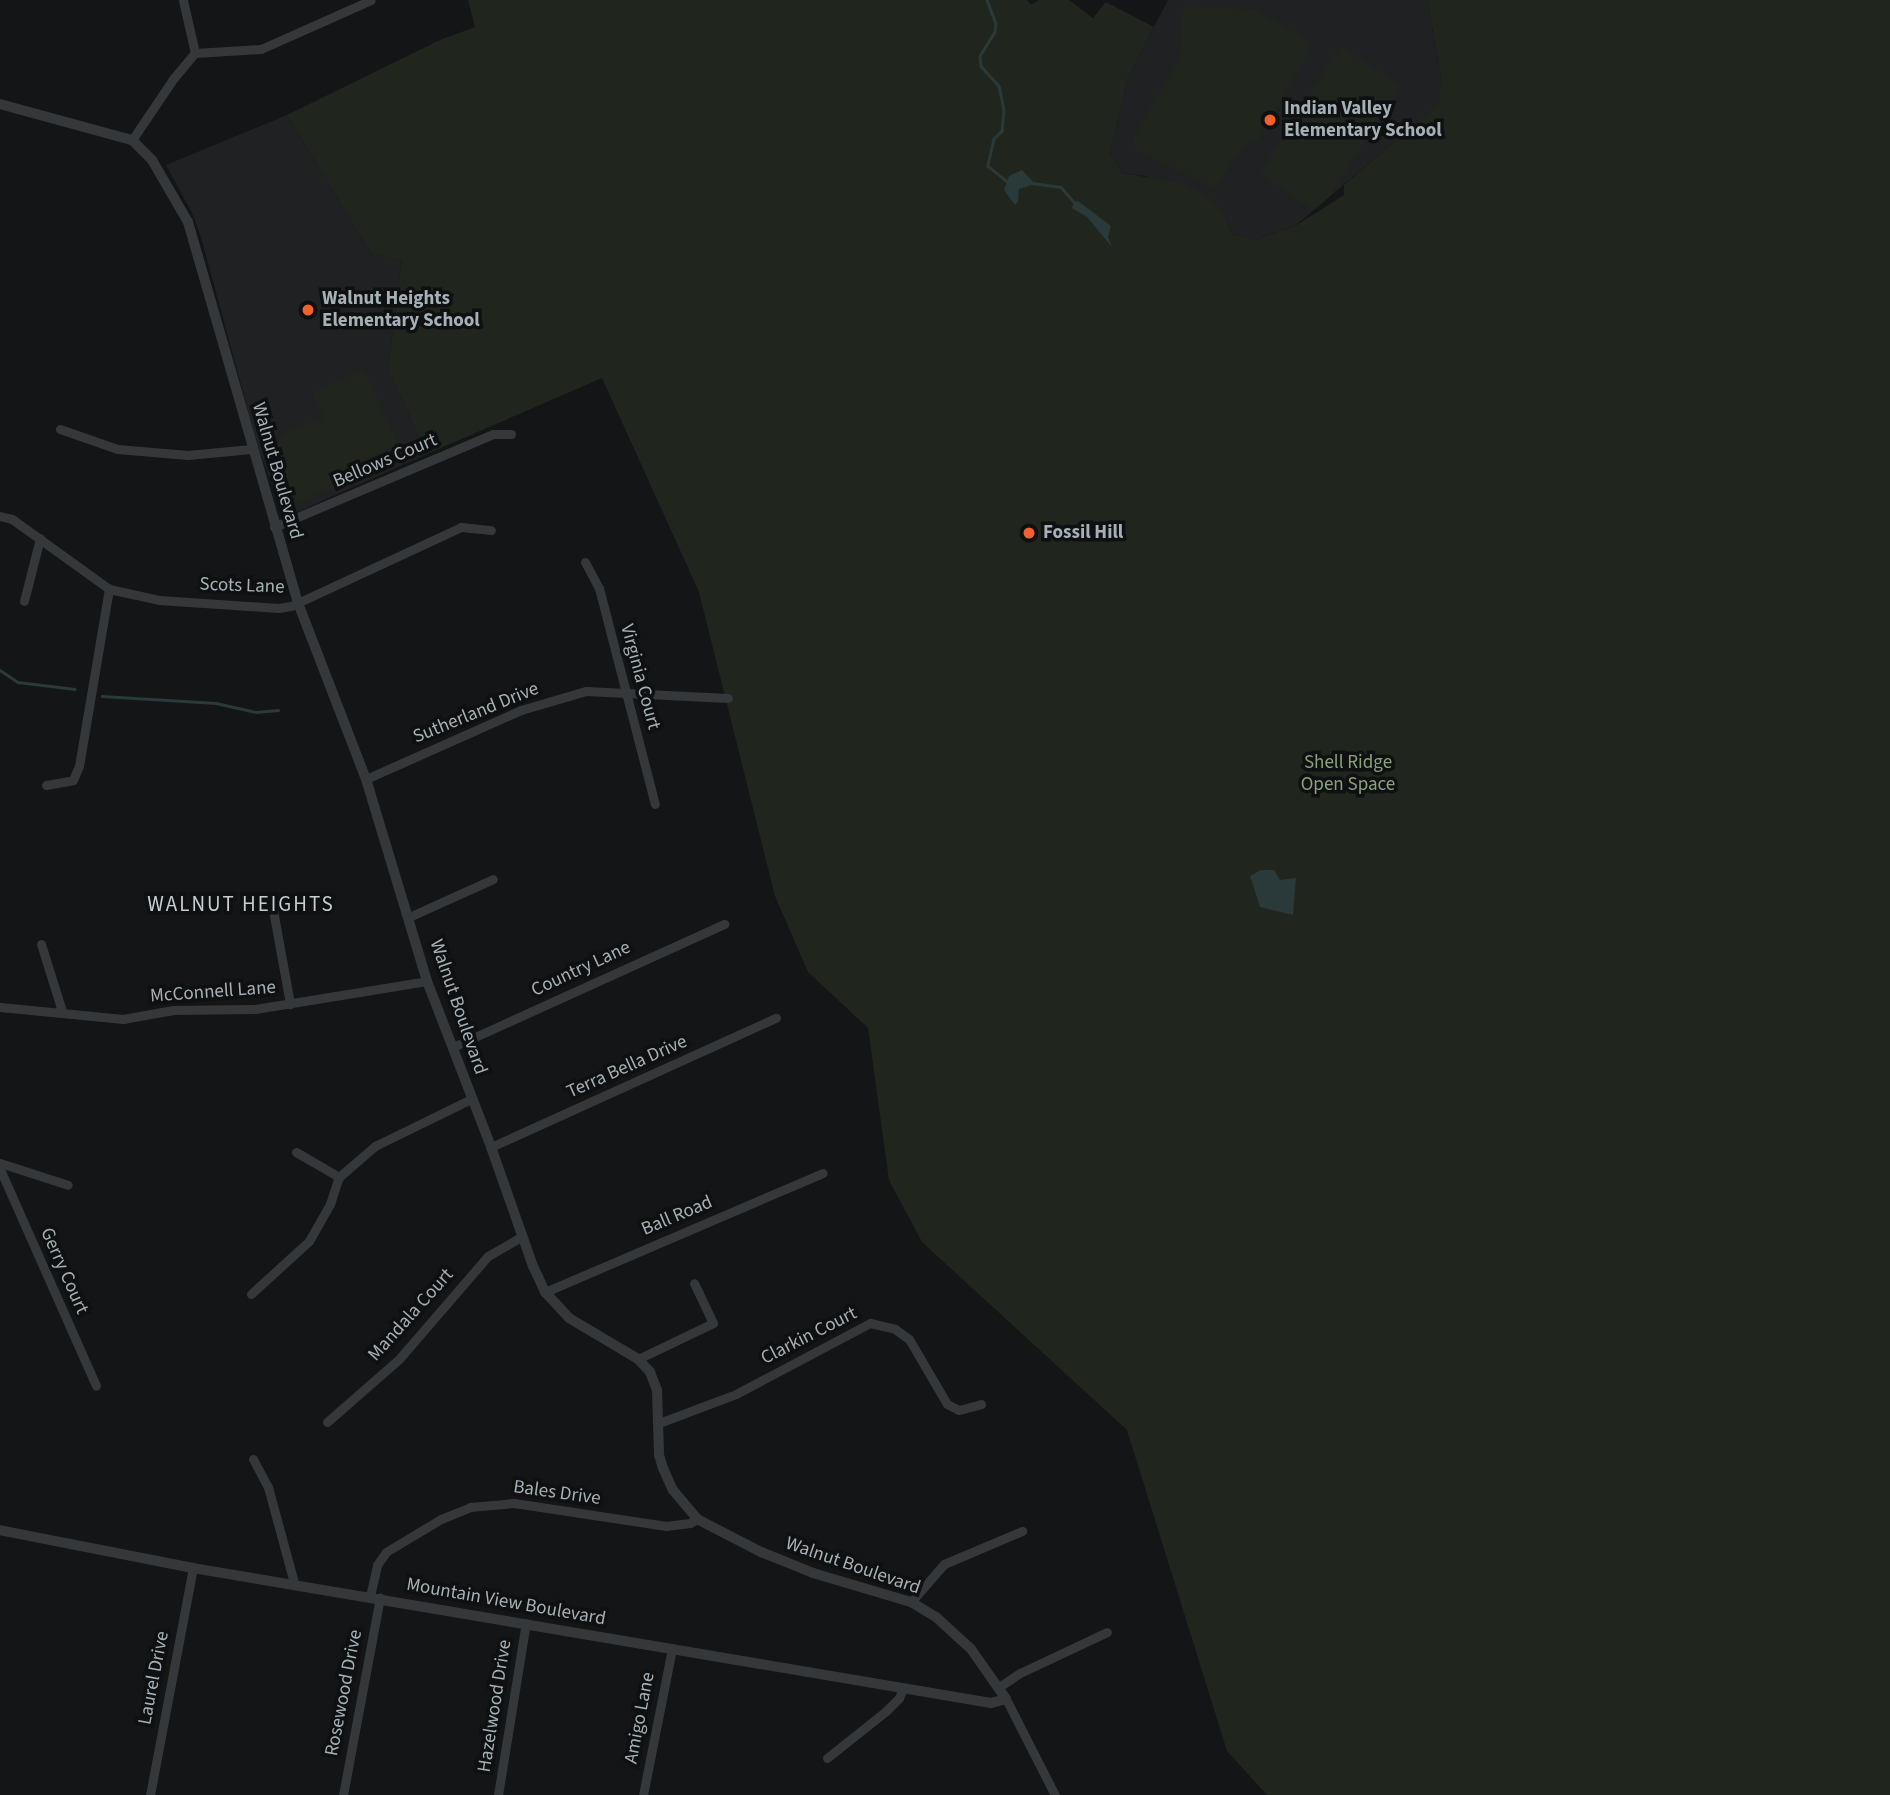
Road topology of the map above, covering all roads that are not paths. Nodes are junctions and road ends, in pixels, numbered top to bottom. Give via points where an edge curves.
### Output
1 (183, 0) edge
2 (371, 0) edge
3 (195, 53) junction
4 (0, 104) edge
5 (132, 140) junction
6 (60, 429) dead end
7 (511, 435) dead end
8 (251, 449) junction
9 (0, 516) edge
10 (274, 527) junction
11 (491, 530) dead end
12 (40, 538) junction
13 (585, 562) dead end
14 (109, 589) junction
15 (24, 601) dead end
16 (298, 603) junction
17 (626, 693) junction
18 (728, 698) dead end
19 (366, 779) junction
20 (46, 785) dead end
21 (656, 804) dead end
22 (493, 879) dead end
23 (271, 899) dead end
24 (409, 917) junction
25 (724, 924) dead end
26 (41, 944) dead end
27 (427, 981) junction
28 (290, 1004) junction
29 (0, 1007) edge
30 (62, 1011) junction
31 (776, 1018) dead end
32 (453, 1047) junction
33 (471, 1098) junction
34 (492, 1147) junction
35 (296, 1152) dead end
36 (0, 1163) edge
37 (0, 1170) edge
38 (823, 1173) dead end
39 (339, 1177) junction
40 (68, 1185) dead end
41 (522, 1236) junction
42 (694, 1283) dead end
43 (545, 1292) junction
44 (251, 1294) dead end
45 (638, 1359) junction
46 (96, 1386) dead end
47 (981, 1404) dead end
48 (327, 1422) dead end
49 (659, 1423) junction
50 (253, 1459) dead end
51 (696, 1519) junction
52 (0, 1530) edge
53 (1022, 1531) dead end
54 (193, 1568) junction
55 (294, 1583) junction
56 (375, 1597) junction
57 (911, 1602) junction
58 (526, 1623) junction
59 (1107, 1632) dead end
60 (672, 1648) junction
61 (999, 1687) junction
62 (903, 1688) junction
63 (1006, 1699) junction
64 (827, 1758) dead end
65 (150, 1795) edge
66 (342, 1795) edge
67 (498, 1795) edge
68 (643, 1795) edge
69 (1055, 1795) edge

1 - 3 street
2 - 3 street via 261,49
3 - 5 street
4 - 5 street
5 - 8 street, Walnut Boulevard via 152,160 188,222
6 - 8 street via 117,449 188,455
7 - 10 street, Bellows Court via 493,434
8 - 10 street, Walnut Boulevard
9 - 12 street, Scots Lane
10 - 16 street, Walnut Boulevard
11 - 16 street, Scots Lane via 461,527
12 - 14 street, Scots Lane
12 - 15 street
13 - 17 street, Virginia Court via 599,588
14 - 16 street, Scots Lane via 159,600 278,608
14 - 20 street via 79,766 73,780
16 - 19 street, Walnut Boulevard
17 - 18 street, Sutherland Drive
17 - 19 street, Sutherland Drive via 586,691 521,710
17 - 21 street, Virginia Court
19 - 24 street, Walnut Boulevard
22 - 24 street
23 - 28 street
24 - 27 street, Walnut Boulevard
25 - 32 street, Country Lane
26 - 30 street
27 - 28 street, McConnell Lane
27 - 32 street, Walnut Boulevard
28 - 30 street, McConnell Lane via 222,1011 173,1010 123,1018
29 - 30 street, McConnell Lane
31 - 34 street, Terra Bella Drive
32 - 33 street, Walnut Boulevard
33 - 34 street, Walnut Boulevard
33 - 39 street via 375,1146
34 - 41 street, Walnut Boulevard
35 - 39 street
36 - 40 street
37 - 46 street, Gerry Court
38 - 43 street, Ball Road
39 - 44 street via 309,1241
41 - 43 street, Walnut Boulevard
41 - 48 street, Mandala Court via 488,1256 399,1359
42 - 45 street via 713,1323
43 - 45 street, Walnut Boulevard via 569,1318
45 - 49 street, Walnut Boulevard via 654,1380
47 - 49 street, Clarkin Court via 959,1410 947,1404 909,1339 895,1329 870,1323 736,1394
49 - 51 street, Walnut Boulevard via 663,1468 673,1490
50 - 55 street via 268,1488
51 - 56 street, Bales Drive via 666,1527 514,1503 470,1507 386,1552 377,1565
51 - 57 street, Walnut Boulevard via 813,1573
52 - 54 street, Mountain View Boulevard
53 - 57 street via 944,1564
54 - 55 street, Mountain View Boulevard
54 - 65 street, Laurel Drive
55 - 56 street, Mountain View Boulevard
56 - 58 street, Mountain View Boulevard
56 - 66 street, Rosewood Drive
57 - 61 street, Walnut Boulevard via 962,1640
58 - 60 street, Mountain View Boulevard
58 - 67 street, Hazelwood Drive
59 - 61 street
60 - 62 street, Mountain View Boulevard
60 - 68 street, Amigo Lane
61 - 63 street, Walnut Boulevard
62 - 63 street, Mountain View Boulevard via 991,1703
62 - 64 street via 886,1711
63 - 69 street, Walnut Boulevard

